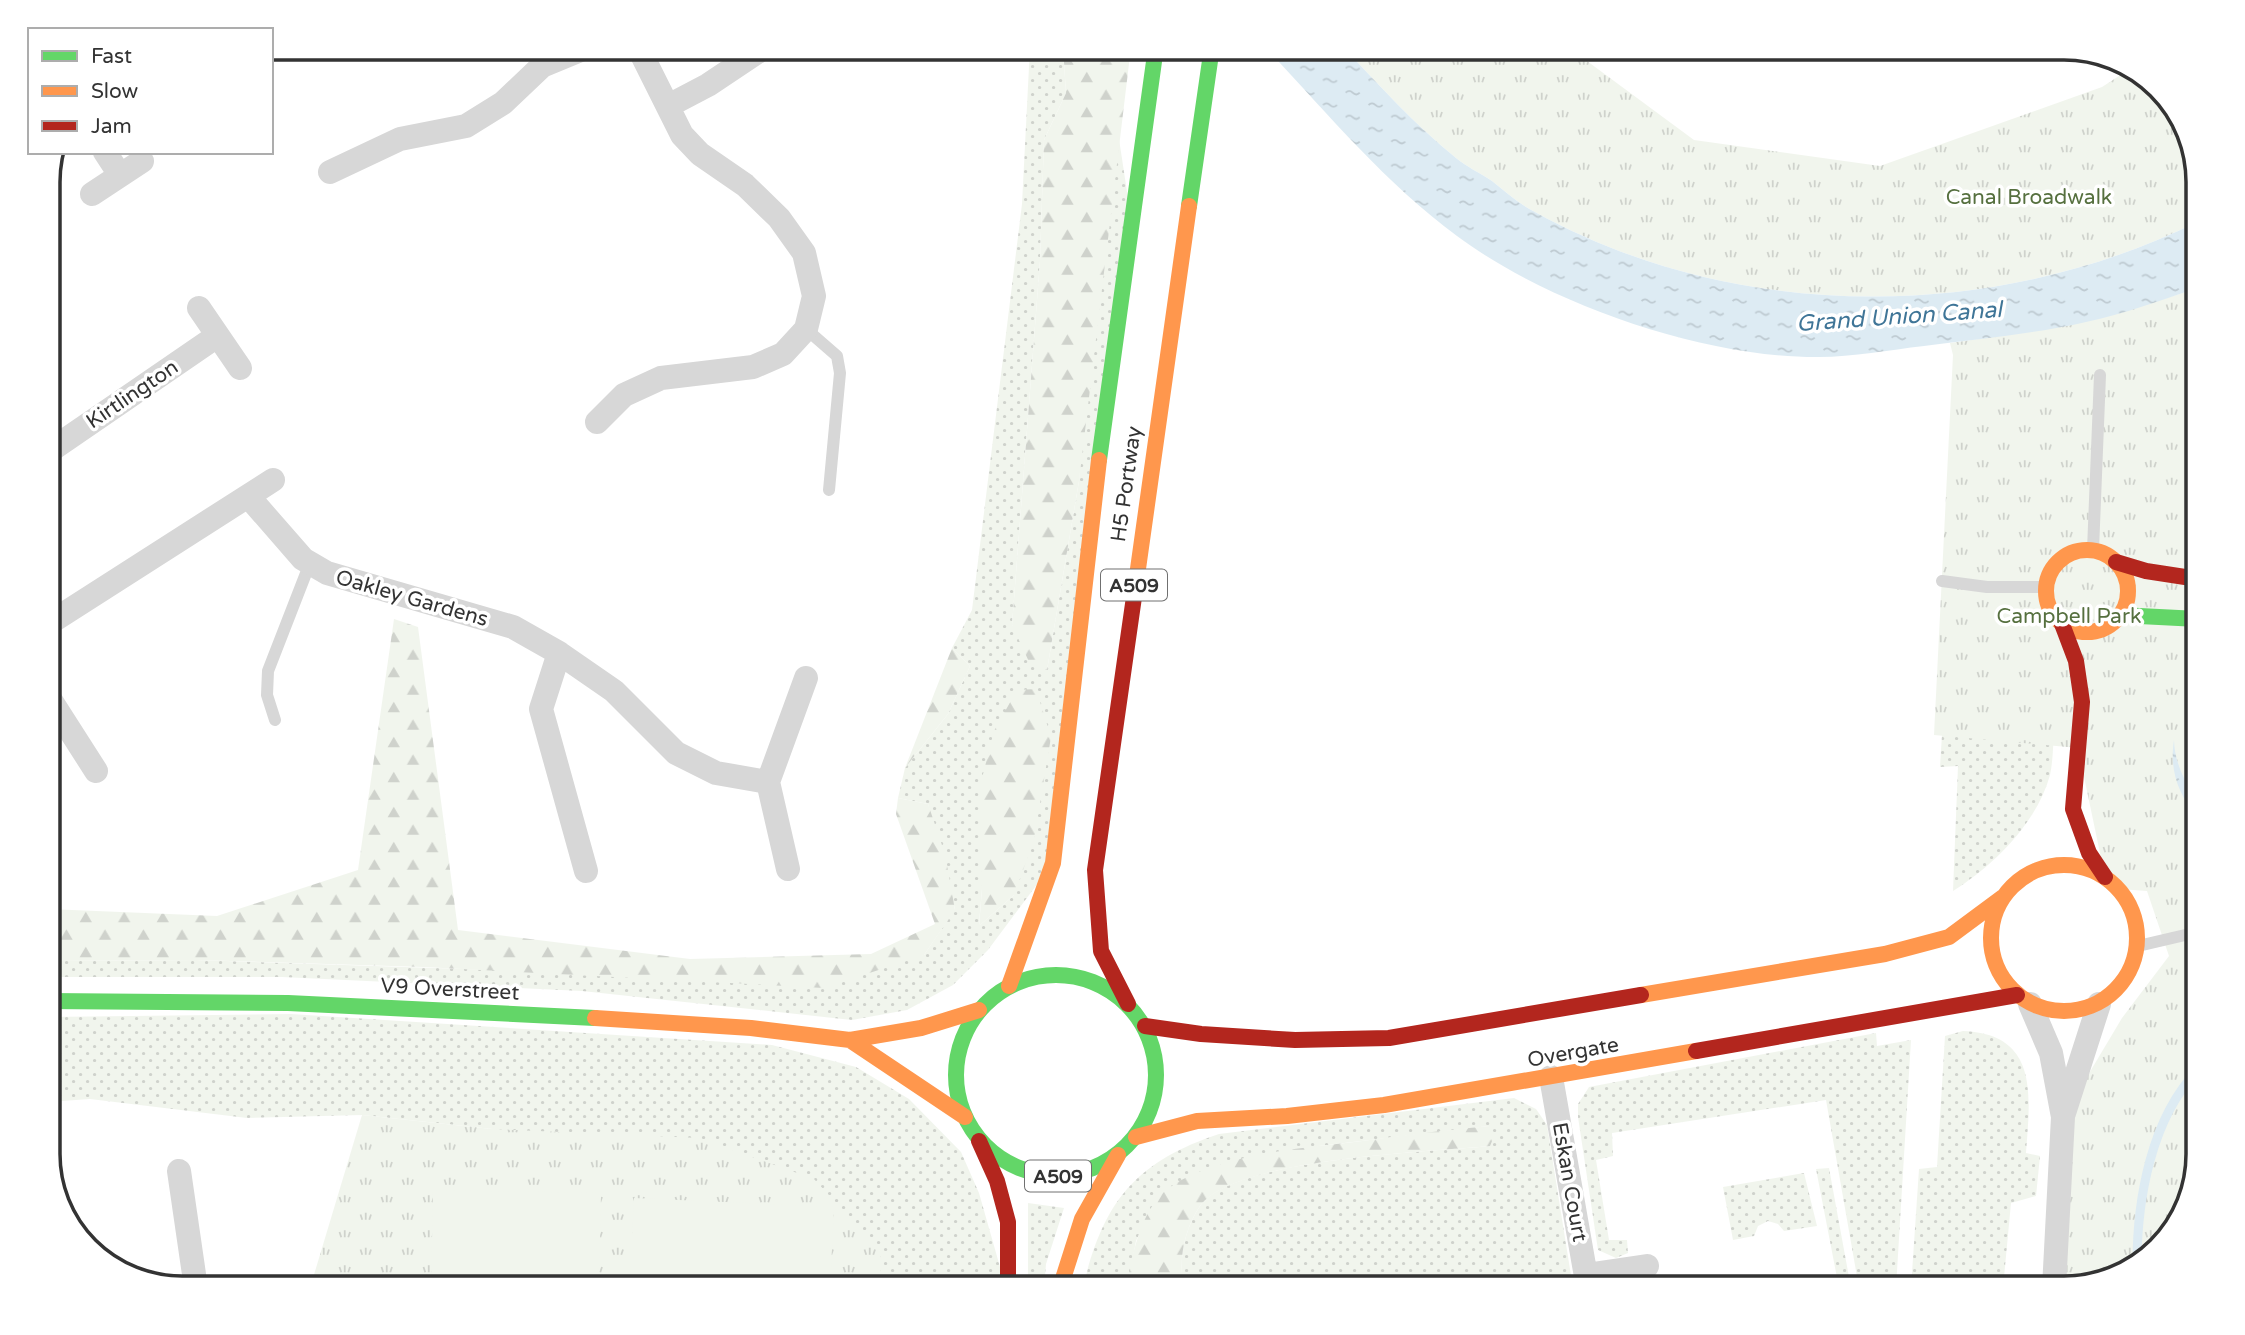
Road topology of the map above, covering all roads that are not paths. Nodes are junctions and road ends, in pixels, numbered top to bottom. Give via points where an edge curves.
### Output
1 (557, 60) edge
2 (645, 60) edge
3 (746, 60) edge
4 (1154, 60) edge
5 (1210, 60) edge
6 (668, 106) junction
7 (106, 154) edge
8 (142, 161) dead end
9 (330, 172) dead end
10 (120, 175) junction
11 (92, 194) dead end
12 (199, 308) dead end
13 (806, 329) junction
14 (217, 336) junction
15 (240, 368) dead end
16 (2099, 375) dead end
17 (597, 422) dead end
18 (60, 444) edge
19 (273, 480) dead end
20 (829, 490) dead end
21 (248, 496) junction
22 (2093, 550) junction
23 (2116, 562) junction
24 (310, 563) junction
25 (2185, 576) edge
26 (1942, 581) dead end
27 (2045, 587) junction
28 (60, 616) edge
29 (2117, 618) junction
30 (2185, 619) edge
31 (2062, 624) junction
32 (2104, 646) dead end
33 (559, 653) junction
34 (2095, 669) dead end
35 (806, 678) dead end
36 (2082, 702) junction
37 (60, 715) edge
38 (275, 720) dead end
39 (96, 771) dead end
40 (768, 782) junction
41 (2073, 809) junction
42 (2060, 830) dead end
43 (2047, 850) dead end
44 (789, 869) dead end
45 (586, 871) dead end
46 (2034, 871) junction
47 (2105, 877) junction
48 (2003, 897) junction
49 (2186, 935) edge
50 (2138, 946) junction
51 (1009, 986) junction
52 (2024, 1000) junction
53 (60, 1001) edge
54 (1128, 1004) junction
55 (2099, 1004) junction
56 (979, 1010) junction
57 (1145, 1026) junction
58 (850, 1040) junction
59 (1551, 1077) junction
60 (965, 1117) junction
61 (2063, 1117) junction
62 (1136, 1137) junction
63 (979, 1140) junction
64 (1118, 1155) junction
65 (179, 1171) dead end
66 (1647, 1266) dead end
67 (194, 1276) edge
68 (1008, 1276) edge
69 (1063, 1276) edge
70 (1586, 1276) edge
71 (1607, 1276) edge
72 (2054, 1276) edge

1 - 9 street via 542,66 503,103 466,126 400,139
2 - 6 street
3 - 6 street
4 - 51 street, H5 Portway / A509 via 1106,398 1053,863
5 - 54 street, H5 Portway / A509 via 1095,870 1101,951
6 - 13 street via 682,135 779,218 804,253 814,296
7 - 10 street
8 - 10 street
10 - 11 street
12 - 14 street
13 - 17 street via 783,354 753,367 661,378 624,395
13 - 20 lane via 837,356 840,373
14 - 15 street
14 - 18 street, Kirtlington
16 - 22 lane
19 - 21 street
21 - 24 street, Oakley Gardens
21 - 28 street
22 - 23 street
22 - 27 street via 2067,555 2049,574
23 - 25 street
23 - 29 street via 2128,593
24 - 33 street, Oakley Gardens via 352,582 513,627
24 - 38 lane via 268,671 267,695
26 - 27 lane
27 - 31 street via 2049,608
29 - 30 street
29 - 31 street via 2088,632
29 - 32 street
31 - 36 street via 2076,661
33 - 40 street, Oakley Gardens via 614,691 676,753 716,773
33 - 45 street via 541,709
34 - 36 street
35 - 40 street
36 - 41 street
37 - 39 street
40 - 44 street
41 - 42 street
41 - 47 street via 2089,853
43 - 46 street
46 - 47 street via 2070,865
46 - 48 street
47 - 50 street via 2131,907
48 - 52 street via 1990,938 1993,960 2003,979
48 - 57 street via 1949,937 1885,954 1390,1038 1295,1040
49 - 50 lane
50 - 55 street via 2126,980
51 - 54 street, A509 via 1039,976 1071,975 1102,985
51 - 56 street, A509
52 - 55 street via 2053,1012
52 - 59 street, Overgate via 1947,1008
52 - 61 street via 2051,1053
53 - 58 street, V9 Overstreet via 482,1011 751,1028
54 - 57 street, A509
55 - 61 street
56 - 58 street, V9 Overstreet via 921,1028
56 - 60 street, A509 via 964,1034 957,1062 957,1090
57 - 62 street, A509 via 1155,1053 1157,1083 1150,1112
58 - 60 street, V9 Overstreet
59 - 62 street, Overgate via 1384,1105 1197,1121
59 - 70 street, Eskan Court
60 - 63 street, A509
61 - 72 street
62 - 64 street, A509
63 - 64 street, A509 via 1030,1173 1061,1176 1091,1170
63 - 68 street, A509 via 1008,1222
64 - 69 street, A509 via 1092,1193 1072,1238
65 - 67 street
66 - 71 street

